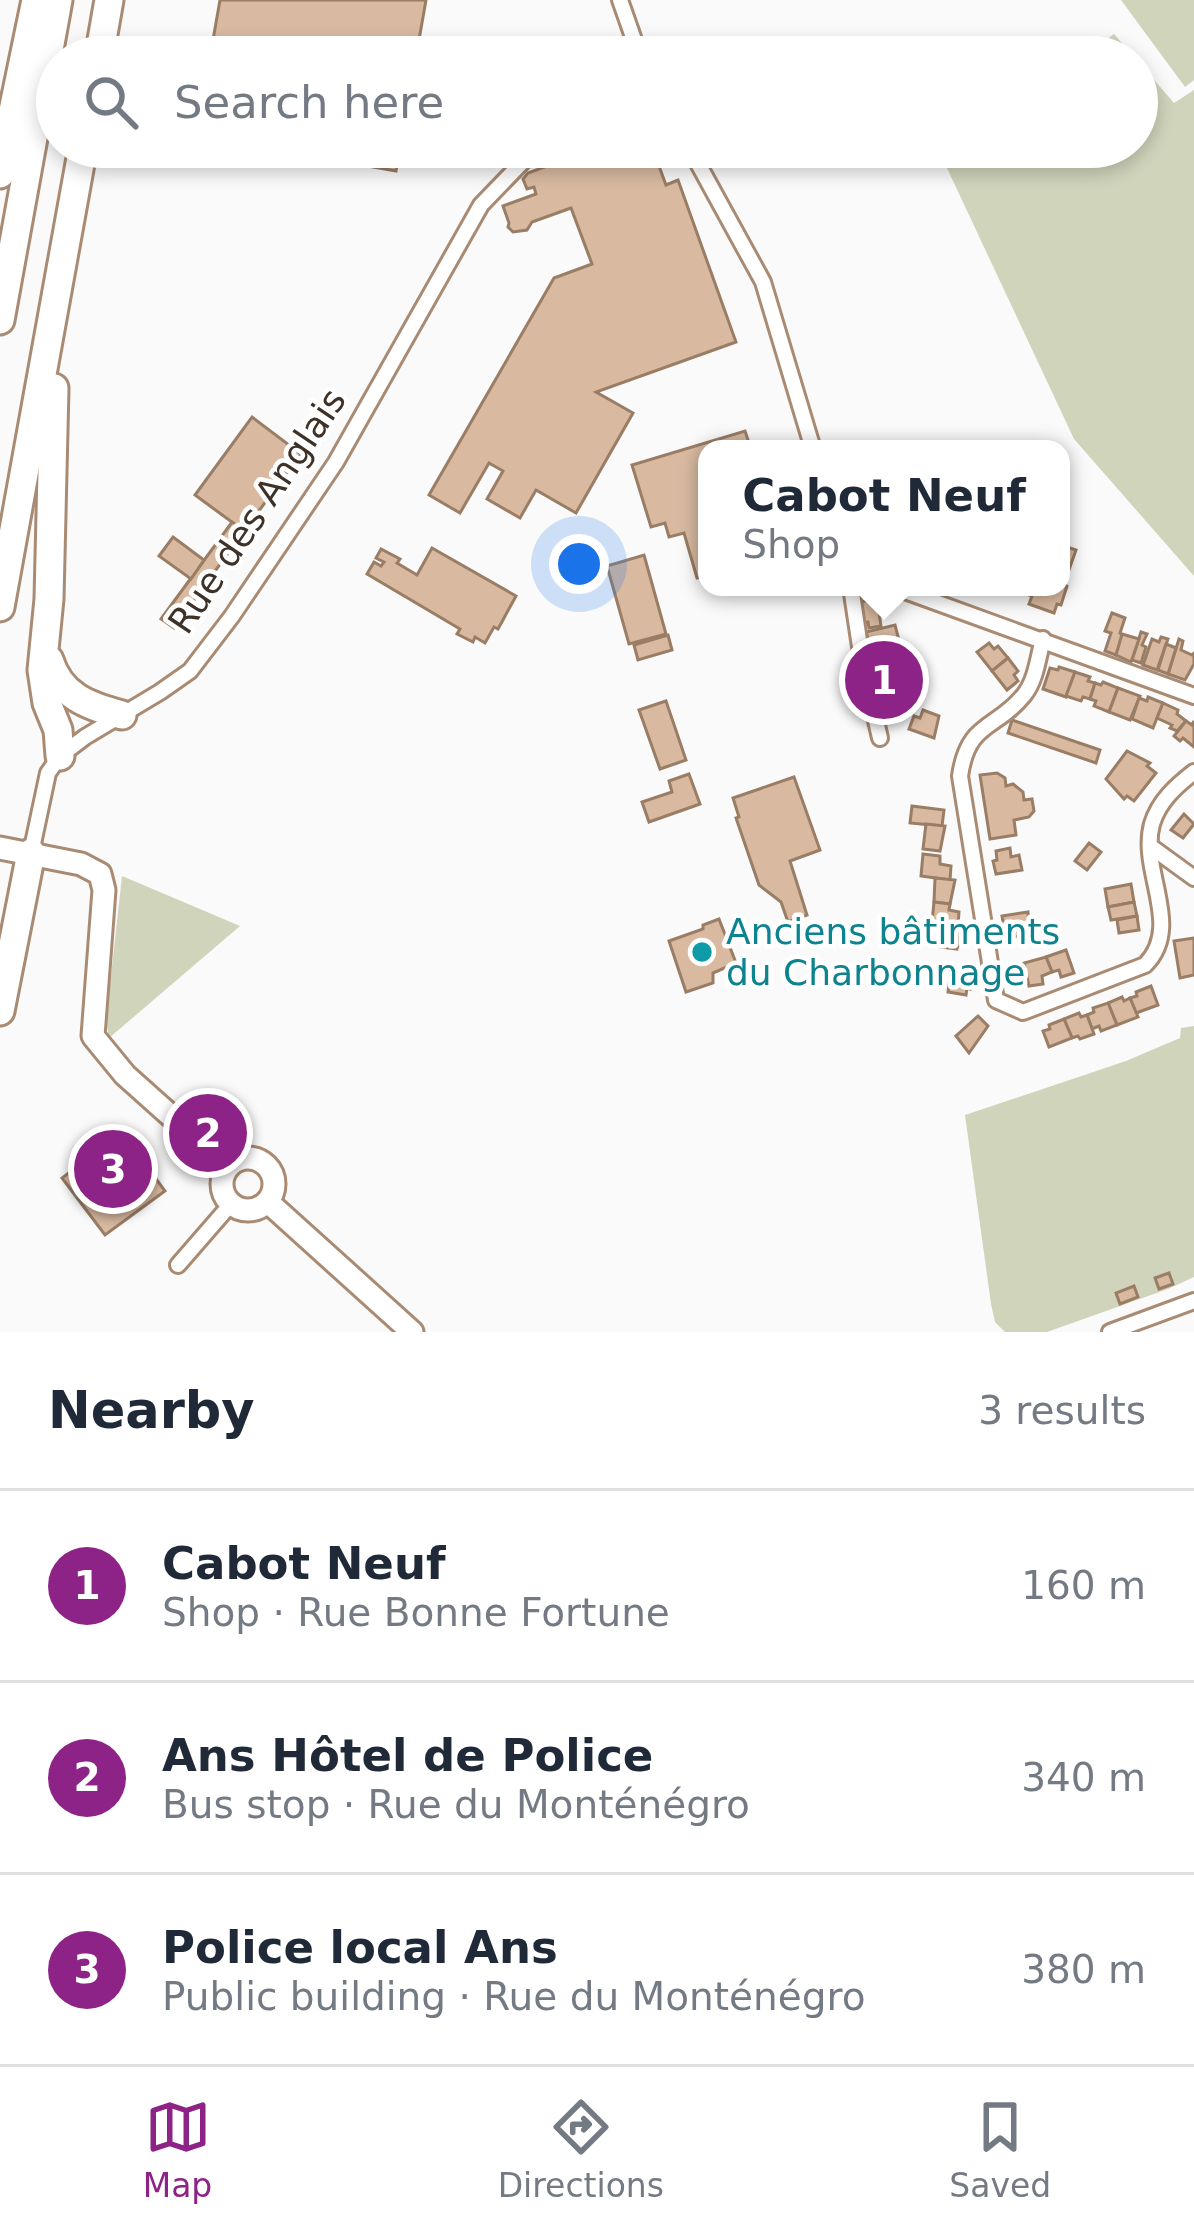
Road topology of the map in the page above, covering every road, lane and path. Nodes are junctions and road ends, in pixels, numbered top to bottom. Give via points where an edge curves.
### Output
1 (36, 0) edge
2 (58, 0) edge
3 (109, 0) edge
4 (620, 0) edge
5 (51, 36) edge
6 (103, 36) edge
7 (630, 36) edge
8 (22, 72) junction
9 (36, 120) edge
10 (79, 168) edge
11 (517, 168) edge
12 (701, 168) edge
13 (0, 174) edge
14 (22, 196) junction
15 (0, 320) edge
16 (51, 324) junction
17 (810, 440) edge
18 (851, 596) edge
19 (919, 596) edge
20 (0, 607) edge
21 (1043, 640) junction
22 (45, 645) junction
23 (1194, 696) edge
24 (122, 715) junction
25 (880, 738) dead end
26 (60, 756) junction
27 (1194, 772) edge
28 (1150, 846) junction
29 (0, 848) edge
30 (31, 853) junction
31 (1194, 878) edge
32 (0, 1011) edge
33 (228, 1166) junction
34 (268, 1202) junction
35 (231, 1204) junction
36 (178, 1265) dead end
37 (1194, 1301) edge
38 (412, 1332) edge
39 (1110, 1332) edge

1 - 8 highway
2 - 5 highway
3 - 6 highway
4 - 7 street
8 - 13 highway
8 - 14 highway
9 - 14 highway
10 - 16 highway
11 - 24 street, Rue des Anglais via 481,205 336,462 232,616 190,671
12 - 17 street via 763,282
14 - 15 highway
16 - 20 highway
16 - 22 highway
18 - 25 street
19 - 21 street
21 - 23 street
21 - 28 street via 1031,684 964,750 960,776 995,1000 1023,1012 1145,965 1163,926
22 - 24 highway via 63,689
22 - 26 highway via 42,670
24 - 26 street, Rue des Anglais
26 - 30 street via 48,773
27 - 28 street via 1170,791
28 - 31 street
29 - 30 street
30 - 32 highway
30 - 33 street via 100,874 93,1036
33 - 34 street via 247,1158 264,1163 275,1185
33 - 35 street via 221,1184
34 - 35 street via 249,1211
34 - 38 street
35 - 36 street
37 - 39 street

